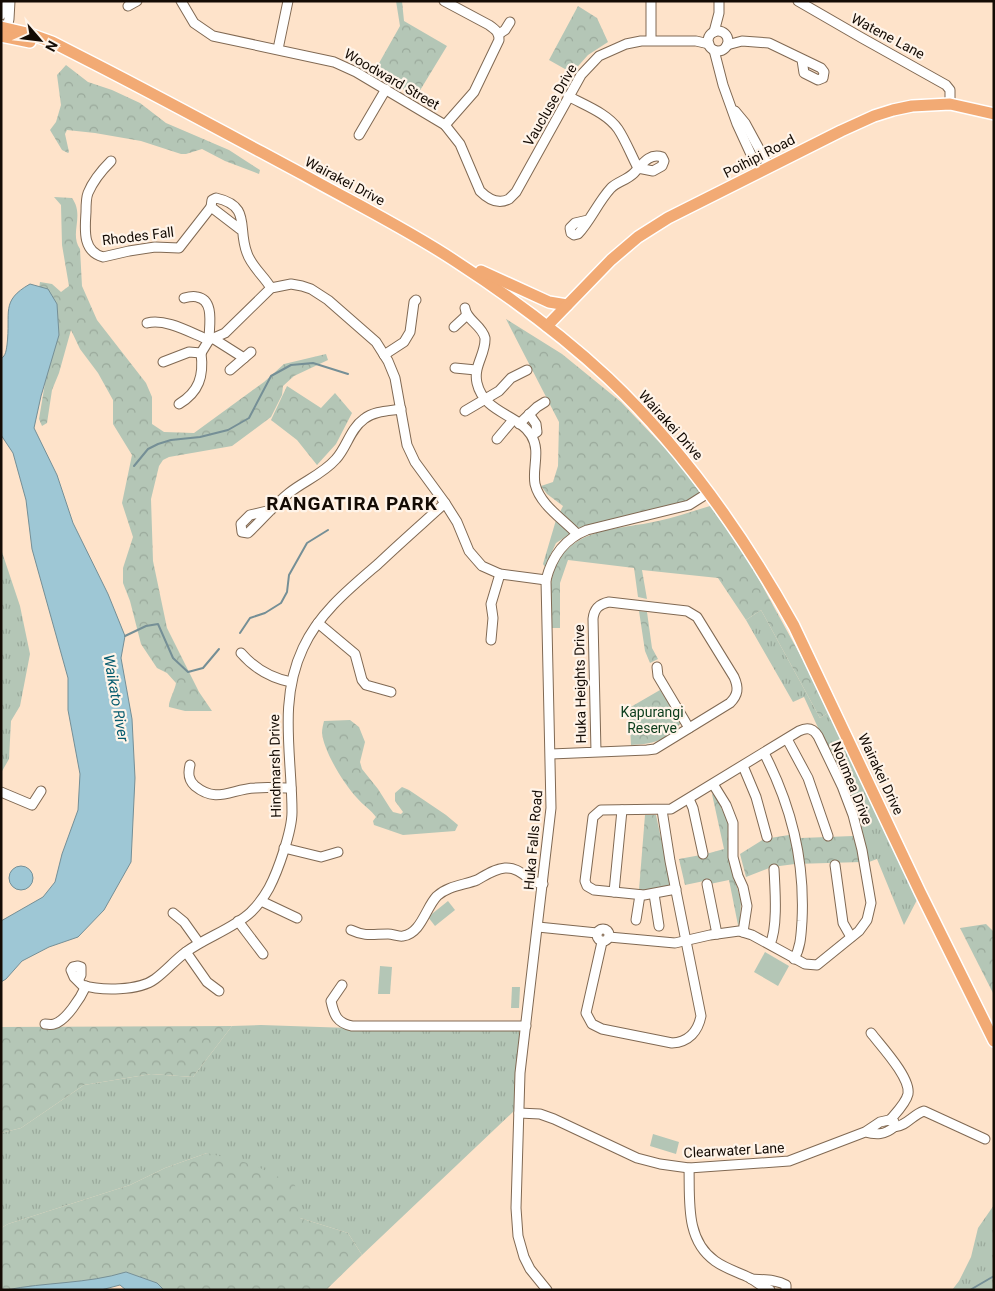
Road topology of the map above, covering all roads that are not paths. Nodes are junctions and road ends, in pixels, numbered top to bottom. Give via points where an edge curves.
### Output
1 (9, 1) edge
2 (137, 1) edge
3 (181, 1) edge
4 (288, 1) edge
5 (444, 1) edge
6 (651, 1) edge
7 (719, 1) edge
8 (798, 1) edge
9 (128, 6) dead end
10 (1, 15) edge
11 (510, 22) dead end
12 (4, 32) edge
13 (499, 34) junction
14 (651, 40) junction
15 (718, 41) junction
16 (278, 49) junction
17 (802, 60) dead end
18 (386, 89) junction
19 (568, 96) junction
20 (950, 104) junction
21 (733, 109) junction
22 (994, 114) edge
23 (445, 125) junction
24 (359, 135) dead end
25 (111, 161) dead end
26 (769, 167) junction
27 (759, 172) junction
28 (505, 201) joint
29 (211, 207) junction
30 (588, 220) dead end
31 (242, 230) junction
32 (454, 260) junction
33 (271, 288) junction
34 (184, 298) dead end
35 (416, 300) dead end
36 (567, 305) junction
37 (147, 323) dead end
38 (547, 326) junction
39 (454, 327) dead end
40 (211, 339) junction
41 (201, 353) junction
42 (384, 355) junction
43 (163, 362) dead end
44 (455, 368) dead end
45 (230, 370) dead end
46 (476, 370) junction
47 (527, 370) dead end
48 (485, 399) junction
49 (545, 402) dead end
50 (179, 404) dead end
51 (401, 409) junction
52 (464, 411) dead end
53 (529, 414) junction
54 (516, 422) junction
55 (532, 436) junction
56 (497, 439) dead end
57 (708, 493) junction
58 (445, 503) junction
59 (271, 510) dead end
60 (577, 534) junction
61 (500, 574) junction
62 (546, 580) junction
63 (318, 622) junction
64 (491, 640) dead end
65 (241, 654) dead end
66 (657, 667) dead end
67 (291, 682) junction
68 (391, 692) dead end
69 (689, 728) junction
70 (787, 739) junction
71 (596, 752) junction
72 (764, 753) junction
73 (551, 754) junction
74 (190, 765) dead end
75 (743, 766) junction
76 (713, 784) junction
77 (291, 788) junction
78 (41, 791) dead end
79 (1, 792) edge
80 (689, 799) junction
81 (622, 810) junction
82 (662, 810) junction
83 (828, 836) dead end
84 (767, 837) dead end
85 (284, 848) junction
86 (338, 852) dead end
87 (703, 854) dead end
88 (835, 865) dead end
89 (774, 869) dead end
90 (543, 884) junction
91 (707, 884) dead end
92 (676, 889) junction
93 (614, 892) junction
94 (654, 894) junction
95 (640, 895) junction
96 (261, 901) junction
97 (173, 913) dead end
98 (297, 918) dead end
99 (636, 920) dead end
100 (238, 921) junction
101 (659, 926) dead end
102 (538, 928) junction
103 (351, 930) dead end
104 (743, 932) junction
105 (717, 934) junction
106 (851, 937) junction
107 (605, 939) junction
108 (686, 941) junction
109 (199, 943) junction
110 (770, 944) junction
111 (186, 952) junction
112 (262, 954) dead end
113 (794, 958) junction
114 (78, 981) dead end
115 (342, 985) dead end
116 (86, 986) junction
117 (219, 991) dead end
118 (45, 1024) dead end
119 (526, 1026) junction
120 (871, 1033) dead end
121 (994, 1041) edge
122 (519, 1113) junction
123 (892, 1124) junction
124 (985, 1139) dead end
125 (688, 1168) junction
126 (751, 1279) junction
127 (547, 1290) edge
128 (770, 1290) edge
129 (786, 1290) edge

1 - 10 street
1 - 12 street via 9,19
2 - 9 street
3 - 16 street, Woodward Street via 194,23 213,36
4 - 16 street
5 - 13 street via 489,25
6 - 14 street
7 - 15 street
8 - 20 street, Watene Lane via 942,81 950,90
11 - 13 street
12 - 32 main road, Wairakei Drive via 82,58 238,139
13 - 23 street via 474,92
14 - 15 street, Vaucluse Drive
14 - 19 street, Vaucluse Drive via 626,44 599,56 580,75
15 - 17 street, Vaucluse Drive via 769,43
15 - 21 street via 719,67
16 - 18 street, Woodward Street via 334,62
18 - 23 street, Woodward Street
18 - 24 street
19 - 28 street, Vaucluse Drive via 516,192
19 - 30 street via 602,114 617,128 638,168 610,189
20 - 22 main road, Poihipi Road
20 - 26 main road, Poihipi Road via 912,106 874,116
21 - 26 street via 745,123
21 - 27 street
23 - 28 street, Woodward Street via 460,144 480,191 492,200
25 - 29 street, Rhodes Fall via 87,195 85,240 100,256 155,247 179,248
26 - 27 main road, Poihipi Road
27 - 36 main road, Poihipi Road via 668,218 638,237
29 - 31 street
29 - 31 street via 212,200 216,198 237,209 242,219
31 - 33 street via 252,264
32 - 36 main road via 549,302
32 - 38 main road, Wairakei Drive
33 - 40 street via 225,333
33 - 42 street via 291,284 311,289 364,330
34 - 40 street via 196,297 208,306
35 - 42 street via 410,332 404,342
36 - 38 main road, Poihipi Road
37 - 40 street via 187,329
38 - 57 main road, Wairakei Drive via 608,378 644,415
39 - 46 street via 466,312 484,333
40 - 41 street
40 - 45 street via 247,355
41 - 43 street via 189,352
41 - 50 street via 199,383 190,397
42 - 51 street via 395,378
44 - 46 street
46 - 48 street via 477,382
47 - 48 street via 511,378 499,391
48 - 52 street
48 - 54 street
49 - 53 street
51 - 58 street via 406,445
51 - 59 street via 366,417 353,430 335,460 295,488
53 - 54 street
53 - 55 street via 536,424 537,432
54 - 55 street
54 - 56 street
55 - 60 street via 538,492
57 - 60 street, Huka Falls Road via 689,505
57 - 121 main road, Wairakei Drive via 794,626
58 - 61 street via 474,558 482,566
58 - 63 street, Hindmarsh Drive via 338,598
60 - 62 street, Huka Falls Road via 559,550
61 - 62 street
61 - 64 street via 491,604
62 - 73 street, Huka Falls Road
63 - 67 street, Hindmarsh Drive via 302,648
63 - 68 street via 354,654 366,685
65 - 67 street via 267,674
66 - 69 street via 658,676
67 - 77 street, Hindmarsh Drive via 287,720
69 - 71 street, Huka Heights Drive via 655,749
69 - 71 street, Huka Heights Drive via 730,703 737,692 734,677 701,621 687,611 609,602 593,613
70 - 72 street, Noumea Drive
70 - 83 street via 808,778
70 - 106 street, Noumea Drive via 802,730 813,730 853,815 871,903 867,920
71 - 73 street, Huka Heights Drive
72 - 75 street, Noumea Drive
72 - 113 street via 785,802 799,860 803,910 800,945
73 - 90 street, Huka Falls Road via 550,824
74 - 77 street via 188,775 192,783 211,794 254,788
75 - 76 street, Noumea Drive
75 - 84 street
76 - 80 street, Noumea Drive
76 - 104 street via 733,822 733,857 747,906
77 - 85 street, Hindmarsh Drive via 292,814
78 - 79 street via 32,805
80 - 82 street, Noumea Drive
80 - 87 street
81 - 82 street
81 - 93 street
81 - 93 street via 600,810 593,817 585,881 594,890
82 - 92 street
85 - 86 street via 320,857
85 - 96 street, Hindmarsh Drive
88 - 106 street via 843,923
89 - 110 street via 774,933
90 - 102 street, Huka Falls Road
90 - 103 street via 530,880 515,869 499,869 438,895 411,933 369,936
91 - 105 street
92 - 94 street
92 - 108 street
93 - 95 street
94 - 95 street
94 - 101 street
95 - 99 street
96 - 98 street
96 - 100 street, Hindmarsh Drive
97 - 109 street
100 - 109 street, Hindmarsh Drive
100 - 112 street
102 - 107 street, Noumea Drive via 597,933 604,929 608,931
102 - 119 street, Huka Falls Road
104 - 105 street, Noumea Drive
104 - 110 street, Noumea Drive
105 - 108 street, Noumea Drive
106 - 113 street, Noumea Drive via 817,965 808,965
107 - 108 street, Noumea Drive
107 - 108 street via 586,1013 592,1024 602,1029 672,1043 692,1036 701,1016
109 - 111 street, Hindmarsh Drive
110 - 113 street, Noumea Drive
111 - 116 street, Hindmarsh Drive via 146,984 126,989
111 - 117 street via 207,982
114 - 116 street, Hindmarsh Drive
115 - 119 street via 331,1001 332,1008 336,1018 352,1026
116 - 118 street via 76,1005 58,1022
119 - 122 street, Huka Falls Road
120 - 123 street via 908,1087 907,1097
122 - 125 street, Clearwater Lane via 540,1114 554,1119 637,1158
122 - 127 street, Huka Falls Road via 518,1236 530,1269
123 - 124 street, Clearwater Lane via 906,1124 924,1111
123 - 125 street, Clearwater Lane via 890,1131 880,1134 865,1132 789,1161
125 - 126 street via 690,1216 698,1241 713,1260
126 - 128 street
126 - 129 street via 783,1283

